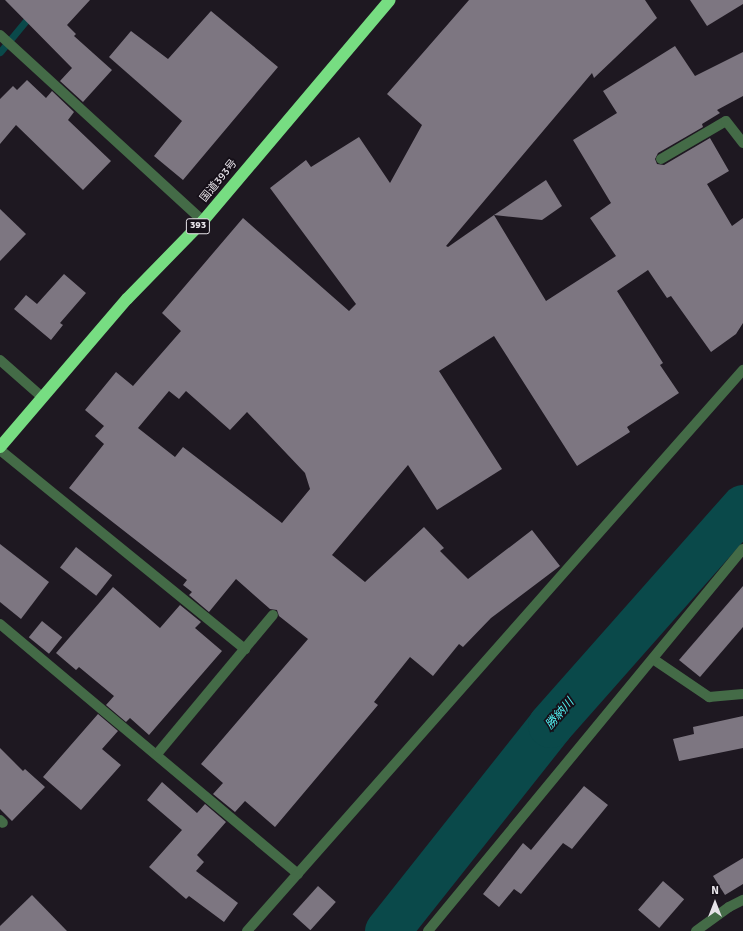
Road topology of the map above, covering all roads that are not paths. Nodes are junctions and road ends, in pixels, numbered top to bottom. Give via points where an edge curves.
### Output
1 (390, 0) edge
2 (0, 35) edge
3 (743, 143) edge
4 (661, 159) dead end
5 (203, 221) junction
6 (0, 360) edge
7 (743, 370) edge
8 (42, 397) junction
9 (0, 448) edge
10 (743, 549) edge
11 (273, 616) dead end
12 (0, 624) edge
13 (245, 649) junction
14 (653, 659) junction
15 (743, 694) edge
16 (157, 754) junction
17 (298, 874) junction
18 (743, 900) edge
19 (247, 931) edge
20 (428, 931) edge
21 (696, 931) edge

1 - 5 highway, 国道393号 / 393
2 - 5 street
3 - 4 street via 726,121
5 - 8 highway, 国道393号 / 393 via 127,299
6 - 8 street
7 - 17 street
8 - 9 highway, 国道393号 / 393
9 - 13 street
10 - 14 street
11 - 13 street
12 - 16 street
13 - 16 street
14 - 15 street via 709,697
14 - 20 street
16 - 17 street
17 - 19 street
18 - 21 street

